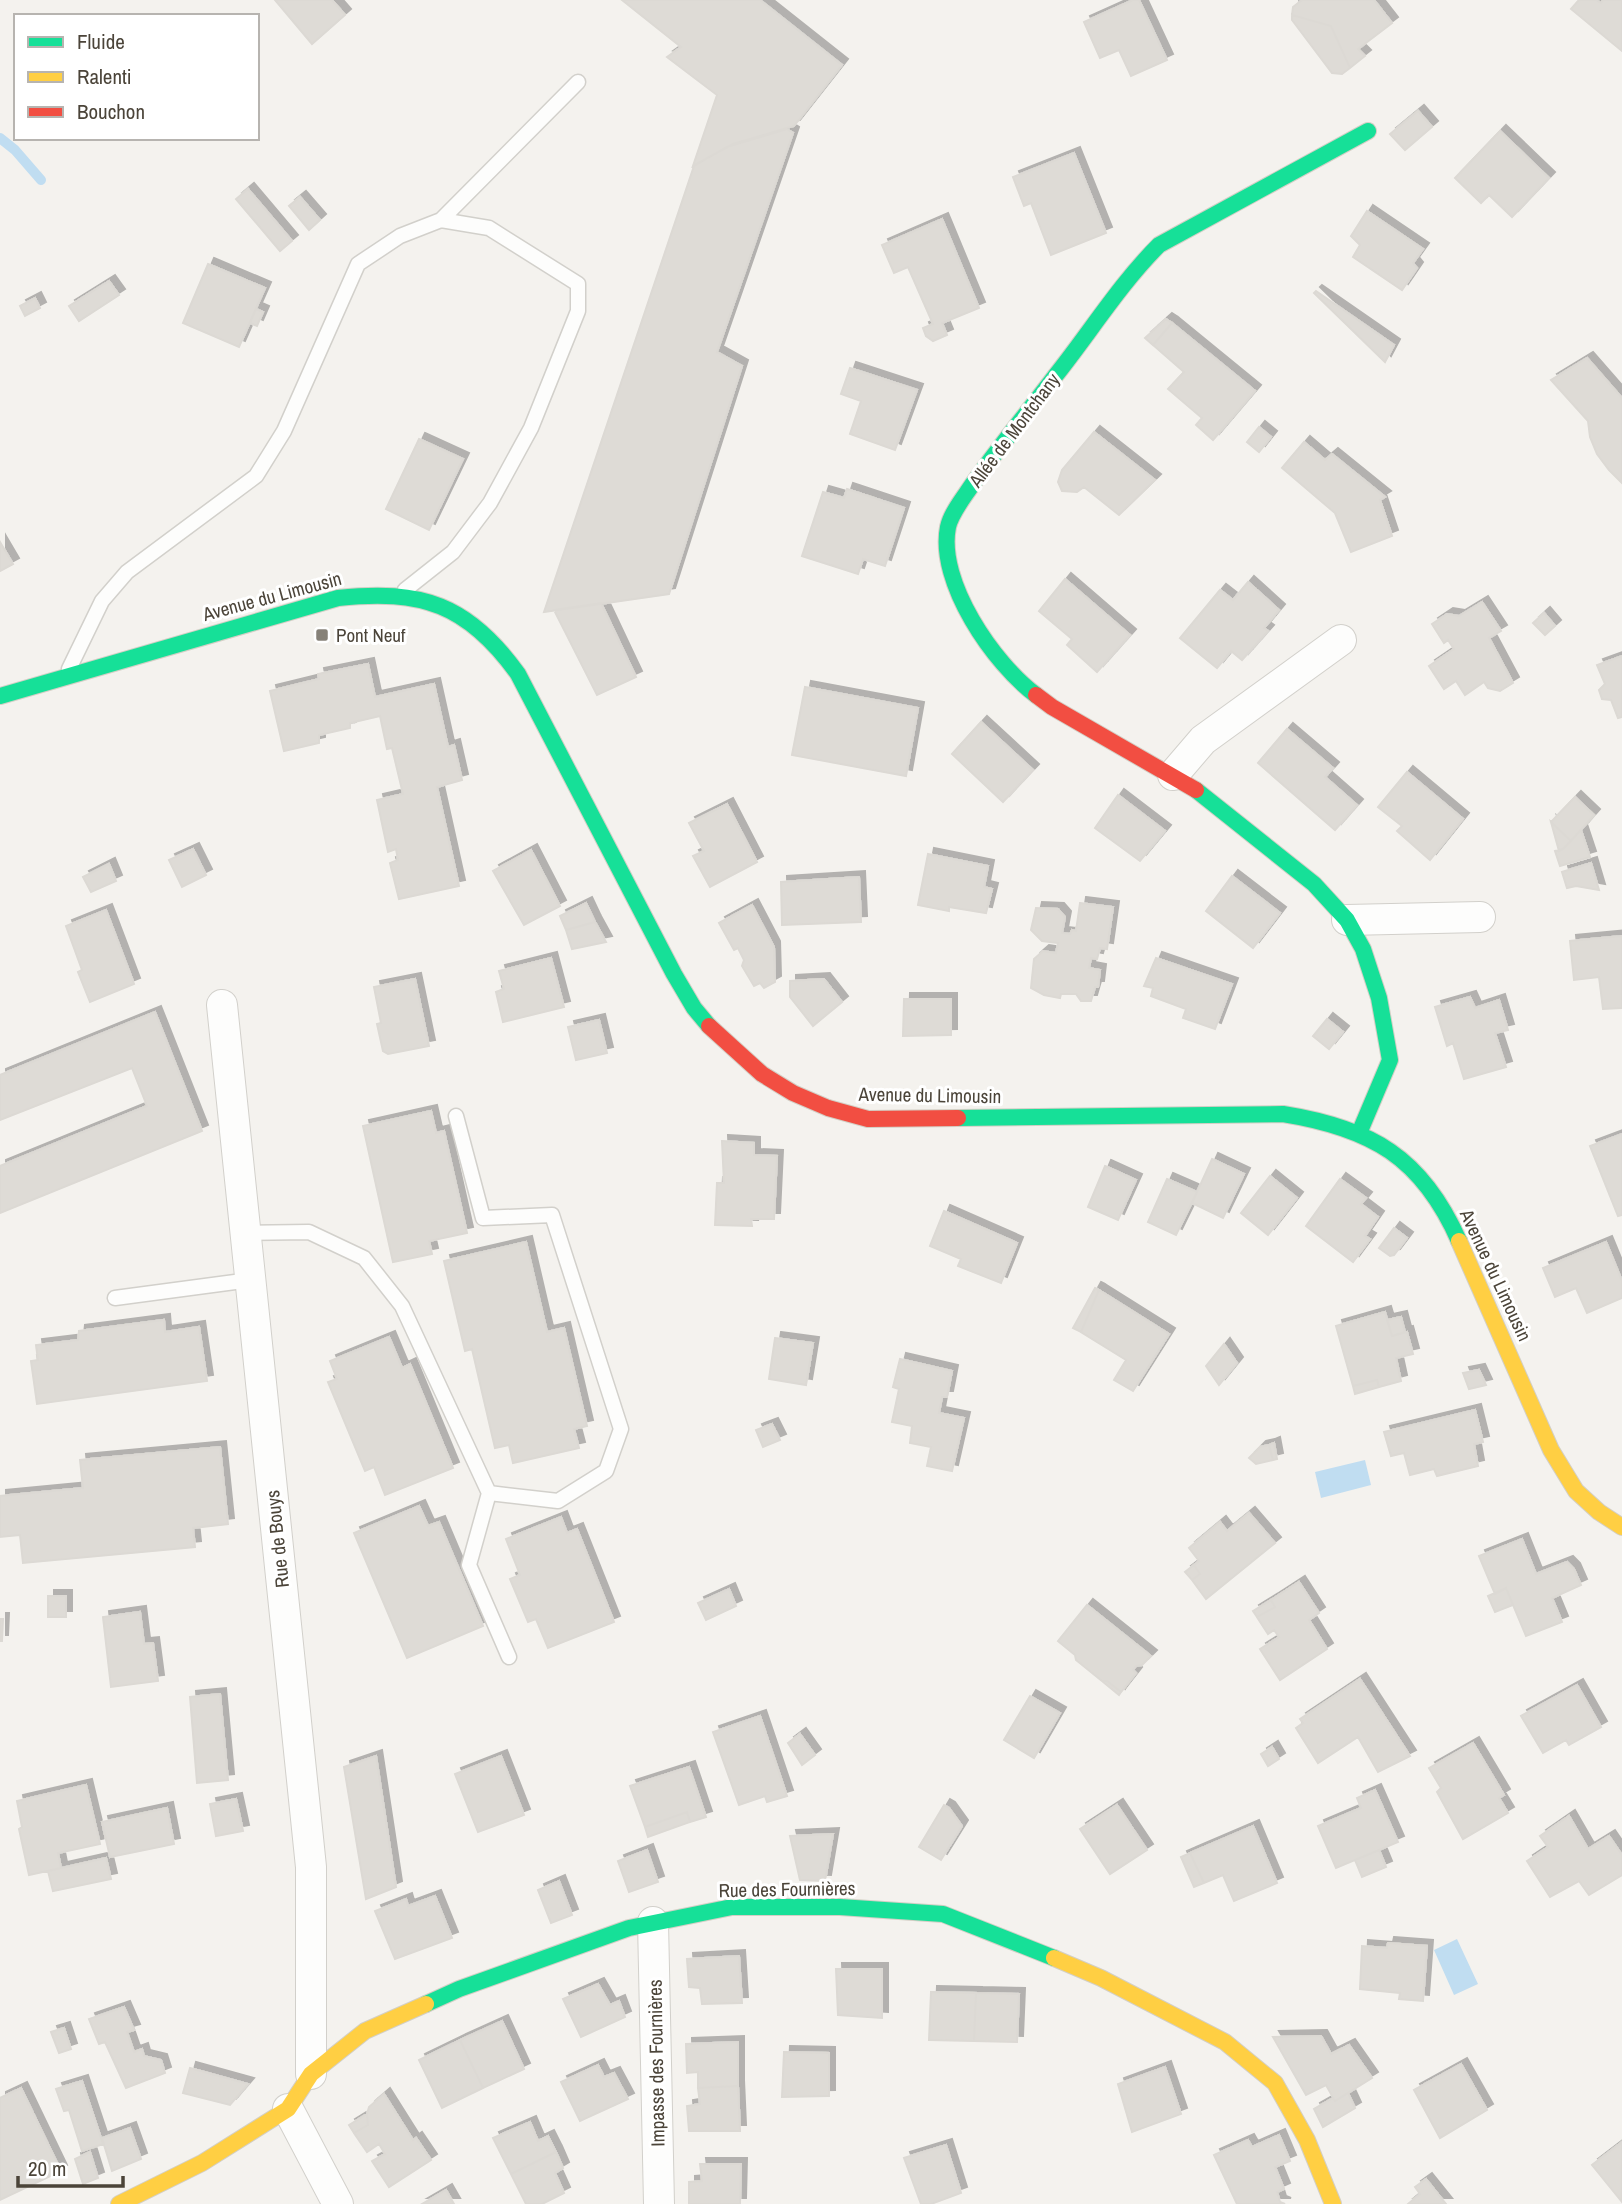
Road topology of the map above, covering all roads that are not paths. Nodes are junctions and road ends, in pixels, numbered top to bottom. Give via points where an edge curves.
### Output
1 (578, 82) dead end
2 (1368, 131) dead end
3 (441, 220) junction
4 (397, 596) junction
5 (1341, 640) dead end
6 (65, 677) junction
7 (0, 696) edge
8 (1173, 775) junction
9 (1480, 916) dead end
10 (1347, 920) junction
11 (222, 1005) dead end
12 (456, 1116) dead end
13 (1360, 1131) junction
14 (245, 1233) junction
15 (250, 1280) junction
16 (115, 1298) dead end
17 (489, 1493) junction
18 (1622, 1527) edge
19 (509, 1657) dead end
20 (653, 1922) junction
21 (311, 2074) junction
22 (288, 2109) junction
23 (120, 2204) edge
24 (338, 2204) edge
25 (659, 2204) edge
26 (1333, 2204) edge

1 - 3 lane
2 - 8 street, Allée de Montchany via 1159,245 1131,273 1001,444 947,526 948,564 959,594 975,628 999,660 1052,707
3 - 4 lane via 489,228 558,269 578,284 578,311 531,428 490,503 453,552
3 - 6 lane via 400,236 358,264 284,431 256,476 127,572 102,601
4 - 6 street, Avenue du Limousin via 367,595 309,605
4 - 13 street, Avenue du Limousin via 434,603 461,616 492,640 515,667 694,1009 750,1066 792,1093 829,1110 868,1119 1283,1114 1322,1119
5 - 8 street via 1203,740
6 - 7 street, Avenue du Limousin
8 - 10 street, Allée de Montchany via 1304,876
9 - 10 street
10 - 13 street, Allée de Montchany via 1363,949 1390,1060
11 - 14 street, Rue de Bouys
12 - 17 lane via 483,1218 552,1215 621,1429 606,1471 558,1501
13 - 18 street, Avenue du Limousin via 1404,1160 1436,1197 1551,1450 1576,1491
14 - 15 street, Rue de Bouys
14 - 17 lane via 309,1232 364,1258 402,1306
15 - 16 lane
15 - 21 street, Rue de Bouys via 311,1867
17 - 19 lane via 469,1565
20 - 21 street, Rue des Fournières via 459,1989 365,2031
20 - 25 street, Impasse des Fournières
20 - 26 street, Rue des Fournières via 732,1907 930,1913 1032,1948 1225,2042 1275,2083 1307,2140
21 - 22 street, Rue des Fournières
22 - 23 street, Rue des Fournières via 202,2162
22 - 24 street

